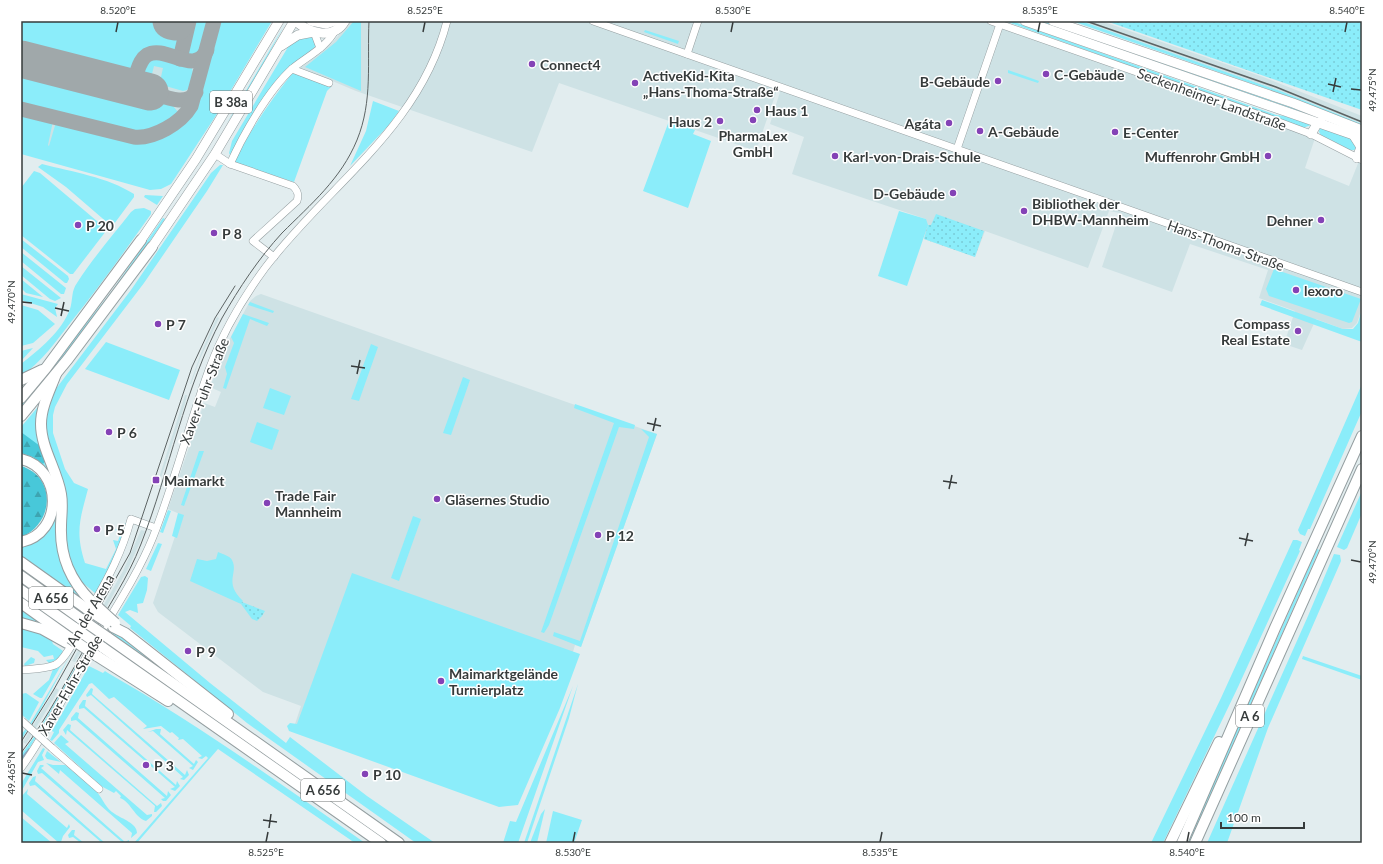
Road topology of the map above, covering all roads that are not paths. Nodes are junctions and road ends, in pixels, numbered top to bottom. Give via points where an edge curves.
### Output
1 (279, 21) edge
2 (295, 21) edge
3 (311, 21) edge
4 (345, 21) edge
5 (593, 21) edge
6 (698, 21) edge
7 (991, 21) edge
8 (1025, 21) edge
9 (1053, 21) edge
10 (322, 22) edge
11 (447, 22) edge
12 (336, 24) edge
13 (1000, 24) junction
14 (314, 32) junction
15 (280, 46) junction
16 (320, 48) junction
17 (687, 54) junction
18 (292, 69) junction
19 (329, 83) dead end
20 (1342, 122) junction
21 (1317, 124) junction
22 (1362, 130) edge
23 (1311, 134) junction
24 (1358, 137) edge
25 (956, 149) junction
26 (215, 154) junction
27 (1360, 159) edge
28 (230, 164) junction
29 (141, 240) joint
30 (152, 247) joint
31 (274, 257) junction
32 (1362, 292) edge
33 (46, 368) junction
34 (56, 374) junction
35 (21, 380) edge
36 (21, 398) edge
37 (21, 416) edge
38 (1362, 436) edge
39 (21, 459) edge
40 (1362, 469) edge
41 (156, 528) junction
42 (21, 542) edge
43 (21, 562) edge
44 (21, 576) edge
45 (21, 590) edge
46 (21, 603) edge
47 (89, 605) junction
48 (21, 623) edge
49 (68, 640) junction
50 (98, 654) junction
51 (21, 670) edge
52 (1250, 688) junction
53 (21, 721) edge
54 (212, 724) junction
55 (247, 736) junction
56 (21, 768) edge
57 (99, 789) dead end
58 (381, 843) edge
59 (399, 843) edge
60 (1170, 843) edge
61 (1182, 843) edge
62 (1195, 843) edge

1 - 29 main road, B 38a via 196,158
2 - 14 main road
2 - 15 main road, B 38a
3 - 10 main road
4 - 12 main road
5 - 17 street, Hans-Thoma-Straße
6 - 17 street
7 - 13 street, Seckenheimer Landstraße
8 - 21 main road, Seckenheimer Landstraße
9 - 20 main road, Seckenheimer Landstraße
10 - 12 main road
11 - 31 street, Xaver-Fuhr-Straße via 426,76 406,110 389,132
12 - 14 main road via 328,33
12 - 16 street via 331,38
13 - 23 street, Seckenheimer Landstraße
13 - 25 street
14 - 15 main road via 298,35
14 - 16 street
15 - 26 main road, B 38a
16 - 18 street
17 - 25 street, Hans-Thoma-Straße
18 - 19 street
18 - 28 street via 265,104
20 - 21 main road via 1327,120
20 - 22 main road, Seckenheimer Landstraße
21 - 23 main road
21 - 24 main road, Seckenheimer Landstraße
23 - 27 street, Seckenheimer Landstraße
24 - 27 main road via 1361,147
25 - 32 street, Hans-Thoma-Straße
26 - 28 street
26 - 30 main road, B 38a
28 - 31 street via 293,186 298,194 297,201 252,241
29 - 33 highway, B 38a
30 - 34 highway, B 38a
31 - 41 street, Xaver-Fuhr-Straße via 240,307 211,364
33 - 35 highway
33 - 36 highway, B 38a
34 - 37 highway, B 38a
34 - 47 highway via 43,411 43,440 61,494 61,541 64,559
38 - 52 highway, A 6
39 - 42 highway via 34,464 42,471 49,480 54,499 50,520 32,538
40 - 62 highway, A 6
41 - 51 street, An der Arena via 131,519 115,566 62,660 52,666
41 - 56 street, Xaver-Fuhr-Straße via 138,568
43 - 47 highway
44 - 55 highway, A 656, bridge
45 - 50 highway, A 656, bridge via 75,628
46 - 49 highway
47 - 55 highway, bridge via 234,719
48 - 49 highway
49 - 50 highway
50 - 54 highway, A 656
50 - 54 highway via 126,679 139,683 186,712
52 - 60 highway via 1242,694
52 - 61 highway, A 6
53 - 57 street, bridge
54 - 58 highway, A 656
55 - 59 highway, A 656

